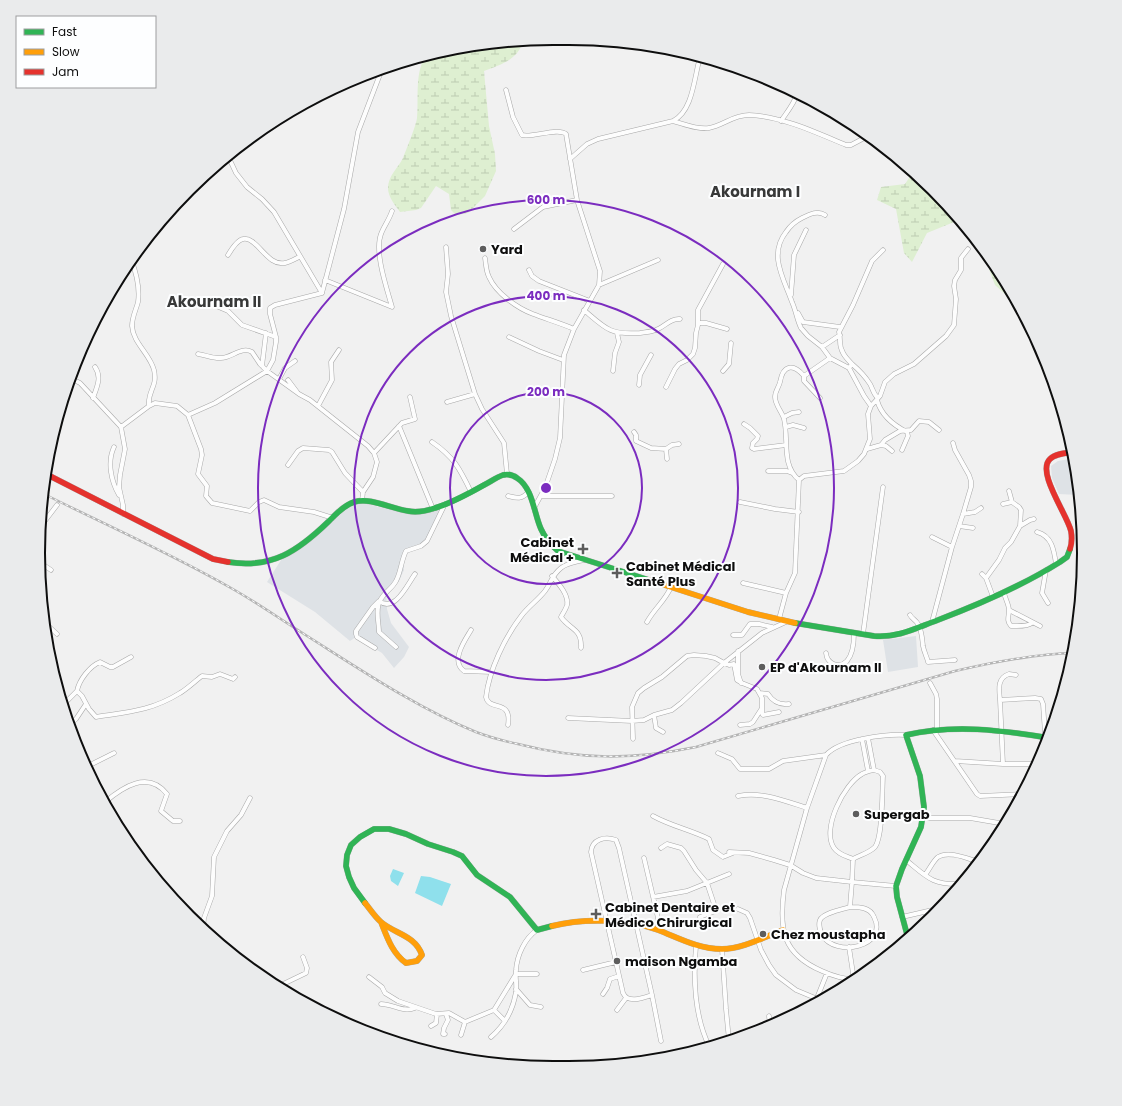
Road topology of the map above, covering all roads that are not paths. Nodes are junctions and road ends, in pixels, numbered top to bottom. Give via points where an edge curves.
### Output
1 (699, 62) edge
2 (379, 76) edge
3 (506, 90) dead end
4 (796, 98) edge
5 (673, 121) junction
6 (781, 121) junction
7 (862, 139) edge
8 (570, 159) junction
9 (230, 161) edge
10 (577, 200) junction
11 (392, 211) dead end
12 (825, 215) dead end
13 (514, 230) dead end
14 (806, 230) dead end
15 (446, 247) dead end
16 (968, 249) dead end
17 (883, 250) dead end
18 (228, 255) dead end
19 (299, 257) junction
20 (485, 258) dead end
21 (658, 260) dead end
22 (723, 264) dead end
23 (134, 267) edge
24 (529, 270) dead end
25 (325, 280) junction
26 (599, 285) junction
27 (322, 293) junction
28 (792, 300) junction
29 (590, 301) junction
30 (209, 303) dead end
31 (584, 310) junction
32 (680, 319) dead end
33 (698, 322) junction
34 (801, 323) junction
35 (840, 327) junction
36 (574, 329) junction
37 (727, 329) dead end
38 (266, 333) junction
39 (617, 333) junction
40 (840, 335) junction
41 (276, 337) junction
42 (509, 337) dead end
43 (731, 343) dead end
44 (822, 347) junction
45 (339, 350) dead end
46 (198, 354) dead end
47 (651, 355) dead end
48 (830, 358) junction
49 (563, 360) junction
50 (295, 361) dead end
51 (262, 366) junction
52 (850, 366) junction
53 (95, 367) dead end
54 (614, 370) dead end
55 (267, 371) junction
56 (723, 371) dead end
57 (804, 376) junction
58 (279, 379) junction
59 (288, 380) dead end
60 (76, 381) edge
61 (639, 385) dead end
62 (666, 387) dead end
63 (299, 394) junction
64 (475, 394) junction
65 (410, 397) dead end
66 (93, 398) junction
67 (820, 398) dead end
68 (878, 399) junction
69 (447, 402) dead end
70 (149, 406) junction
71 (318, 406) junction
72 (871, 406) junction
73 (799, 412) dead end
74 (188, 415) junction
75 (784, 417) junction
76 (744, 424) dead end
77 (399, 426) junction
78 (121, 427) junction
79 (786, 427) junction
80 (804, 428) dead end
81 (902, 430) junction
82 (939, 430) dead end
83 (634, 432) dead end
84 (432, 442) dead end
85 (953, 443) dead end
86 (679, 444) dead end
87 (786, 445) junction
88 (880, 445) junction
89 (114, 447) dead end
90 (867, 449) junction
91 (666, 450) junction
92 (902, 450) dead end
93 (892, 452) dead end
94 (374, 453) junction
95 (1067, 453) edge
96 (666, 459) dead end
97 (288, 465) dead end
98 (768, 471) dead end
99 (792, 473) junction
100 (507, 474) junction
101 (51, 477) edge
102 (799, 480) junction
103 (883, 487) dead end
104 (1009, 491) dead end
105 (363, 492) junction
106 (471, 492) junction
107 (528, 492) junction
108 (508, 496) dead end
109 (541, 496) junction
110 (612, 496) dead end
111 (122, 499) junction
112 (362, 501) junction
113 (740, 502) dead end
114 (1012, 502) junction
115 (445, 504) junction
116 (1003, 504) dead end
117 (57, 505) dead end
118 (534, 508) junction
119 (981, 508) dead end
120 (433, 509) junction
121 (799, 512) junction
122 (123, 514) junction
123 (963, 514) junction
124 (333, 518) junction
125 (46, 519) edge
126 (1034, 519) dead end
127 (959, 526) junction
128 (1020, 526) junction
129 (973, 528) dead end
130 (1037, 532) dead end
131 (932, 536) dead end
132 (952, 547) junction
133 (584, 560) junction
134 (1056, 564) junction
135 (45, 566) edge
136 (51, 570) dead end
137 (1046, 570) junction
138 (415, 574) dead end
139 (982, 574) dead end
140 (552, 576) junction
141 (986, 578) junction
142 (743, 583) dead end
143 (671, 587) junction
144 (786, 593) junction
145 (1004, 593) junction
146 (993, 597) junction
147 (379, 601) junction
148 (1048, 603) dead end
149 (1009, 610) junction
150 (910, 614) dead end
151 (779, 619) junction
152 (647, 622) dead end
153 (786, 622) junction
154 (932, 622) junction
155 (1032, 623) junction
156 (1040, 626) dead end
157 (772, 627) junction
158 (919, 627) junction
159 (51, 628) edge
160 (471, 630) dead end
161 (854, 633) junction
162 (57, 634) dead end
163 (863, 634) junction
164 (733, 635) dead end
165 (396, 646) dead end
166 (375, 648) dead end
167 (581, 648) dead end
168 (738, 651) junction
169 (826, 653) dead end
170 (131, 657) dead end
171 (955, 660) dead end
172 (724, 663) junction
173 (492, 672) junction
174 (1016, 676) dead end
175 (235, 677) dead end
176 (742, 683) junction
177 (930, 683) dead end
178 (77, 691) junction
179 (760, 693) junction
180 (1000, 700) junction
181 (67, 701) edge
182 (86, 704) junction
183 (789, 704) dead end
184 (762, 708) junction
185 (779, 712) dead end
186 (654, 715) junction
187 (568, 718) dead end
188 (74, 721) edge
189 (632, 721) junction
190 (508, 725) dead end
191 (740, 725) dead end
192 (1046, 727) edge
193 (935, 730) junction
194 (1001, 731) junction
195 (663, 732) dead end
196 (906, 735) junction
197 (1042, 736) edge
198 (868, 738) junction
199 (633, 739) dead end
200 (862, 739) junction
201 (114, 753) dead end
202 (718, 753) dead end
203 (826, 755) junction
204 (955, 761) junction
205 (91, 764) edge
206 (1003, 764) junction
207 (1031, 764) edge
208 (874, 770) junction
209 (868, 771) junction
210 (1016, 794) edge
211 (738, 796) dead end
212 (250, 798) dead end
213 (109, 799) edge
214 (807, 808) junction
215 (653, 816) dead end
216 (923, 818) junction
217 (180, 821) dead end
218 (999, 823) edge
219 (661, 848) dead end
220 (644, 858) dead end
221 (853, 859) junction
222 (906, 860) junction
223 (973, 860) edge
224 (790, 865) junction
225 (729, 874) dead end
226 (925, 875) junction
227 (852, 882) junction
228 (707, 883) junction
229 (954, 884) edge
230 (896, 886) junction
231 (653, 897) junction
232 (850, 907) junction
233 (738, 909) dead end
234 (929, 911) edge
235 (925, 912) joint
236 (700, 917) dead end
237 (902, 917) junction
238 (204, 921) edge
239 (606, 921) junction
240 (381, 922) junction
241 (635, 923) junction
242 (537, 930) junction
243 (658, 930) junction
244 (783, 930) junction
245 (906, 933) edge
246 (758, 939) junction
247 (696, 946) junction
248 (849, 947) junction
249 (722, 949) junction
250 (304, 957) dead end
251 (616, 962) junction
252 (584, 970) dead end
253 (827, 973) junction
254 (854, 973) edge
255 (516, 974) junction
256 (537, 974) dead end
257 (619, 976) junction
258 (847, 978) edge
259 (284, 984) edge
260 (382, 987) dead end
261 (516, 988) junction
262 (603, 994) dead end
263 (652, 995) junction
264 (819, 995) edge
265 (626, 998) junction
266 (813, 998) edge
267 (381, 1004) dead end
268 (541, 1007) dead end
269 (416, 1008) junction
270 (494, 1010) junction
271 (617, 1010) dead end
272 (437, 1014) junction
273 (446, 1014) junction
274 (769, 1016) dead end
275 (769, 1019) edge
276 (505, 1021) junction
277 (465, 1022) junction
278 (431, 1026) dead end
279 (445, 1034) dead end
280 (461, 1035) dead end
281 (728, 1035) edge
282 (491, 1037) dead end
283 (661, 1041) dead end
284 (707, 1042) edge

1 - 5 street via 687,108
2 - 25 street via 358,132 344,209
3 - 8 street via 513,117 522,135 563,132 567,136
4 - 6 street
5 - 6 street via 703,128 743,116
5 - 8 street via 598,139 587,144
6 - 7 street via 846,145
8 - 10 street
9 - 19 street via 247,187 274,212
10 - 13 street via 543,207
10 - 26 street via 598,263
11 - 25 street via 380,235 379,256 392,307
12 - 28 street via 818,212 797,220 781,239 778,263
14 - 28 street via 794,255
15 - 64 street via 446,292
16 - 68 street via 961,258 961,270 955,280 956,299 952,329 914,364 887,380
17 - 35 street via 872,261 853,305
18 - 19 street via 239,241 244,239 250,240 265,255 278,263 284,264
19 - 27 street
20 - 36 street via 489,277 505,297 532,314
21 - 26 street
22 - 33 street via 698,310
23 - 70 street via 138,296 133,329 135,338 155,374 154,386 149,395
24 - 29 street via 539,281
25 - 27 street
26 - 29 street
27 - 41 street via 270,308
28 - 34 street
29 - 31 street
30 - 38 street via 228,311 242,325
31 - 36 street
31 - 39 street via 606,329
32 - 39 street via 677,318 657,330
33 - 37 street
33 - 62 street via 693,354 679,364
34 - 35 street
34 - 44 street via 805,333
35 - 40 street
36 - 49 street
38 - 41 street
38 - 51 street
39 - 54 street via 619,342 615,353
40 - 44 street
40 - 52 street via 841,349
41 - 55 street via 275,352
42 - 49 street
43 - 56 street via 729,364
44 - 48 street
45 - 71 street via 331,362 332,380
46 - 51 street via 219,359 249,351
47 - 61 street via 640,376
48 - 52 street
48 - 57 street
49 - 109 street via 561,430 552,470
50 - 58 street via 285,368
51 - 55 street
52 - 68 street via 860,370
52 - 72 street
53 - 66 street via 98,383
55 - 58 street
55 - 74 street via 215,403
57 - 67 street via 804,381
57 - 75 street via 794,368 782,373 775,399
58 - 63 street
59 - 63 street
60 - 66 street
63 - 71 street
64 - 69 street
64 - 100 street via 504,443
65 - 77 street via 415,419
66 - 78 street
68 - 72 street
68 - 81 street via 879,408 884,416
70 - 74 street via 158,402 173,404 182,408
70 - 78 street
71 - 94 street
72 - 90 street via 868,414 870,439
73 - 75 street
74 - 124 street via 202,455 198,474 206,484 206,496 212,503 250,511 264,500 279,507 314,512
75 - 79 street
76 - 87 street via 758,436 752,448
77 - 94 street
77 - 120 street
78 - 111 street via 125,449 119,490
79 - 80 street via 793,425
79 - 87 street
81 - 82 street via 911,430 918,421 929,422
81 - 88 street
81 - 92 street via 907,432 908,436
83 - 91 street via 639,443
84 - 106 street via 456,463
85 - 123 street via 954,450 971,481
86 - 91 street via 672,445
87 - 99 street via 788,464
88 - 90 street
88 - 93 street via 886,446
89 - 111 street via 111,454 111,469 116,490
90 - 102 street via 858,461 844,471 804,476
91 - 96 street
94 - 105 street via 376,468
95 - 134 street via 1056,455 1048,461 1045,468 1072,534 1070,552
97 - 105 street via 303,448 329,450 345,473
98 - 99 street
99 - 102 street
100 - 106 street
100 - 107 street via 518,477
101 - 122 street
102 - 121 street
103 - 163 street
104 - 114 street
105 - 112 street
106 - 115 street
107 - 108 street via 522,498
107 - 118 street
109 - 110 street
109 - 118 street
111 - 122 street
112 - 120 street via 408,512
112 - 124 street via 352,503
113 - 121 street
114 - 116 street
114 - 128 street via 1021,510
115 - 120 street
115 - 147 street via 426,541 421,546 406,551 395,583
117 - 125 street
118 - 133 street via 541,530 553,548
119 - 123 street
121 - 144 street via 795,573
122 - 124 street via 208,557 231,564 260,563 278,559 300,547
123 - 127 street
126 - 128 street
127 - 129 street
127 - 132 street
128 - 141 street
130 - 134 street via 1050,541
131 - 132 street
132 - 154 street
133 - 140 street via 568,564
133 - 143 street
134 - 137 street
135 - 136 street
137 - 145 street
137 - 148 street via 1042,593
138 - 147 street via 396,602 387,605
139 - 141 street
140 - 167 street via 560,585 567,601 561,617 577,630
140 - 173 street via 545,590 514,627
141 - 146 street
142 - 144 street
143 - 151 street via 748,612
143 - 152 street via 666,599
144 - 151 street
145 - 146 street
145 - 149 street
146 - 154 street
147 - 165 street via 379,632
147 - 166 street via 356,631 356,634
149 - 155 street
149 - 155 street via 1008,622 1011,626
150 - 158 street
151 - 153 street
153 - 157 street
153 - 161 street
154 - 158 street
155 - 156 street
157 - 164 street via 754,623 749,625 742,635
157 - 168 street
158 - 163 street via 894,636
158 - 171 street via 928,662
159 - 162 street
160 - 173 street via 459,654 461,667 464,671
161 - 163 street
161 - 169 street via 852,648 846,662 840,665 833,664
168 - 172 street
168 - 176 street via 738,674
170 - 178 street via 113,668 100,662 96,663 88,670
172 - 176 street via 734,664 737,680
172 - 186 street via 676,708
172 - 189 street via 715,658 699,655 690,655 683,659 671,671 638,693 632,707
173 - 190 street via 486,694 487,701 508,712
174 - 180 street via 1009,674 1001,680
175 - 182 street via 233,679 220,674 212,677 202,676 182,692 145,710 96,717
176 - 179 street via 757,689
177 - 193 street via 936,699
178 - 181 street
178 - 182 street
179 - 183 street via 768,694 777,703
179 - 184 street
180 - 192 street via 1041,699
180 - 194 street
182 - 188 street
184 - 185 street via 763,715
184 - 191 street via 754,722
186 - 189 street via 644,720
186 - 195 street via 656,728
187 - 189 street
189 - 199 street
193 - 194 street
193 - 196 street
193 - 204 street
194 - 197 street
194 - 206 street
196 - 198 street
196 - 216 street via 920,776 924,796
198 - 200 street
198 - 208 street
200 - 203 street via 840,746
200 - 209 street
201 - 205 street
202 - 203 street via 732,759 740,769 747,770 769,768 783,761
203 - 214 street
204 - 206 street
204 - 210 street via 980,796
206 - 207 street
208 - 209 street
208 - 221 street via 883,776 880,833 874,848
209 - 221 street via 857,777 846,790 836,808 830,828 834,848
211 - 214 street via 760,794
212 - 238 street via 227,831 214,857 212,896
213 - 217 street via 132,783 151,782 167,794 162,811 173,821
214 - 224 street
215 - 224 street via 709,839 713,850 723,857 731,853 749,853
216 - 218 street via 970,818
216 - 222 street
219 - 228 street via 667,844 683,849
220 - 231 street
221 - 227 street
222 - 226 street
222 - 230 street
223 - 226 street via 942,855
224 - 227 street via 816,878
224 - 244 street via 782,901
225 - 228 street
226 - 229 street via 939,883
227 - 230 street
227 - 232 street
228 - 231 street via 687,891
228 - 236 street via 716,910
230 - 237 street
231 - 243 street
232 - 248 street via 866,908 871,912 876,928 867,943
232 - 248 street via 823,916 819,926 828,942
233 - 246 street via 750,918
234 - 235 street
235 - 237 street
237 - 245 street
239 - 241 street
239 - 241 street via 591,847 594,843 608,838 616,840 619,848
239 - 242 street via 564,923
239 - 251 street
240 - 240 street via 416,943 422,955 418,961 406,963 399,959
240 - 242 street via 356,893 348,877 345,861 350,846 357,839 380,828 416,837 437,848 460,855 473,871 509,897
241 - 243 street
241 - 263 street
242 - 255 street via 524,945
243 - 247 street
244 - 246 street
244 - 253 street via 797,956 810,966
246 - 249 street
246 - 266 street via 776,975 796,990
247 - 249 street
247 - 284 street via 696,1003
248 - 254 street
249 - 281 street
250 - 259 street via 306,973
251 - 252 street
251 - 257 street
253 - 258 street
253 - 264 street
255 - 256 street
255 - 261 street
255 - 270 street
257 - 262 street via 610,979
257 - 265 street
260 - 269 street via 385,993
261 - 268 street via 530,1005
261 - 276 street via 510,1013
263 - 265 street via 638,999
263 - 283 street
265 - 271 street
267 - 269 street via 405,1010
269 - 272 street
270 - 276 street
270 - 277 street
272 - 273 street
272 - 278 street via 436,1023
273 - 277 street
273 - 279 street via 448,1020 444,1028
274 - 275 street
276 - 282 street
277 - 280 street

